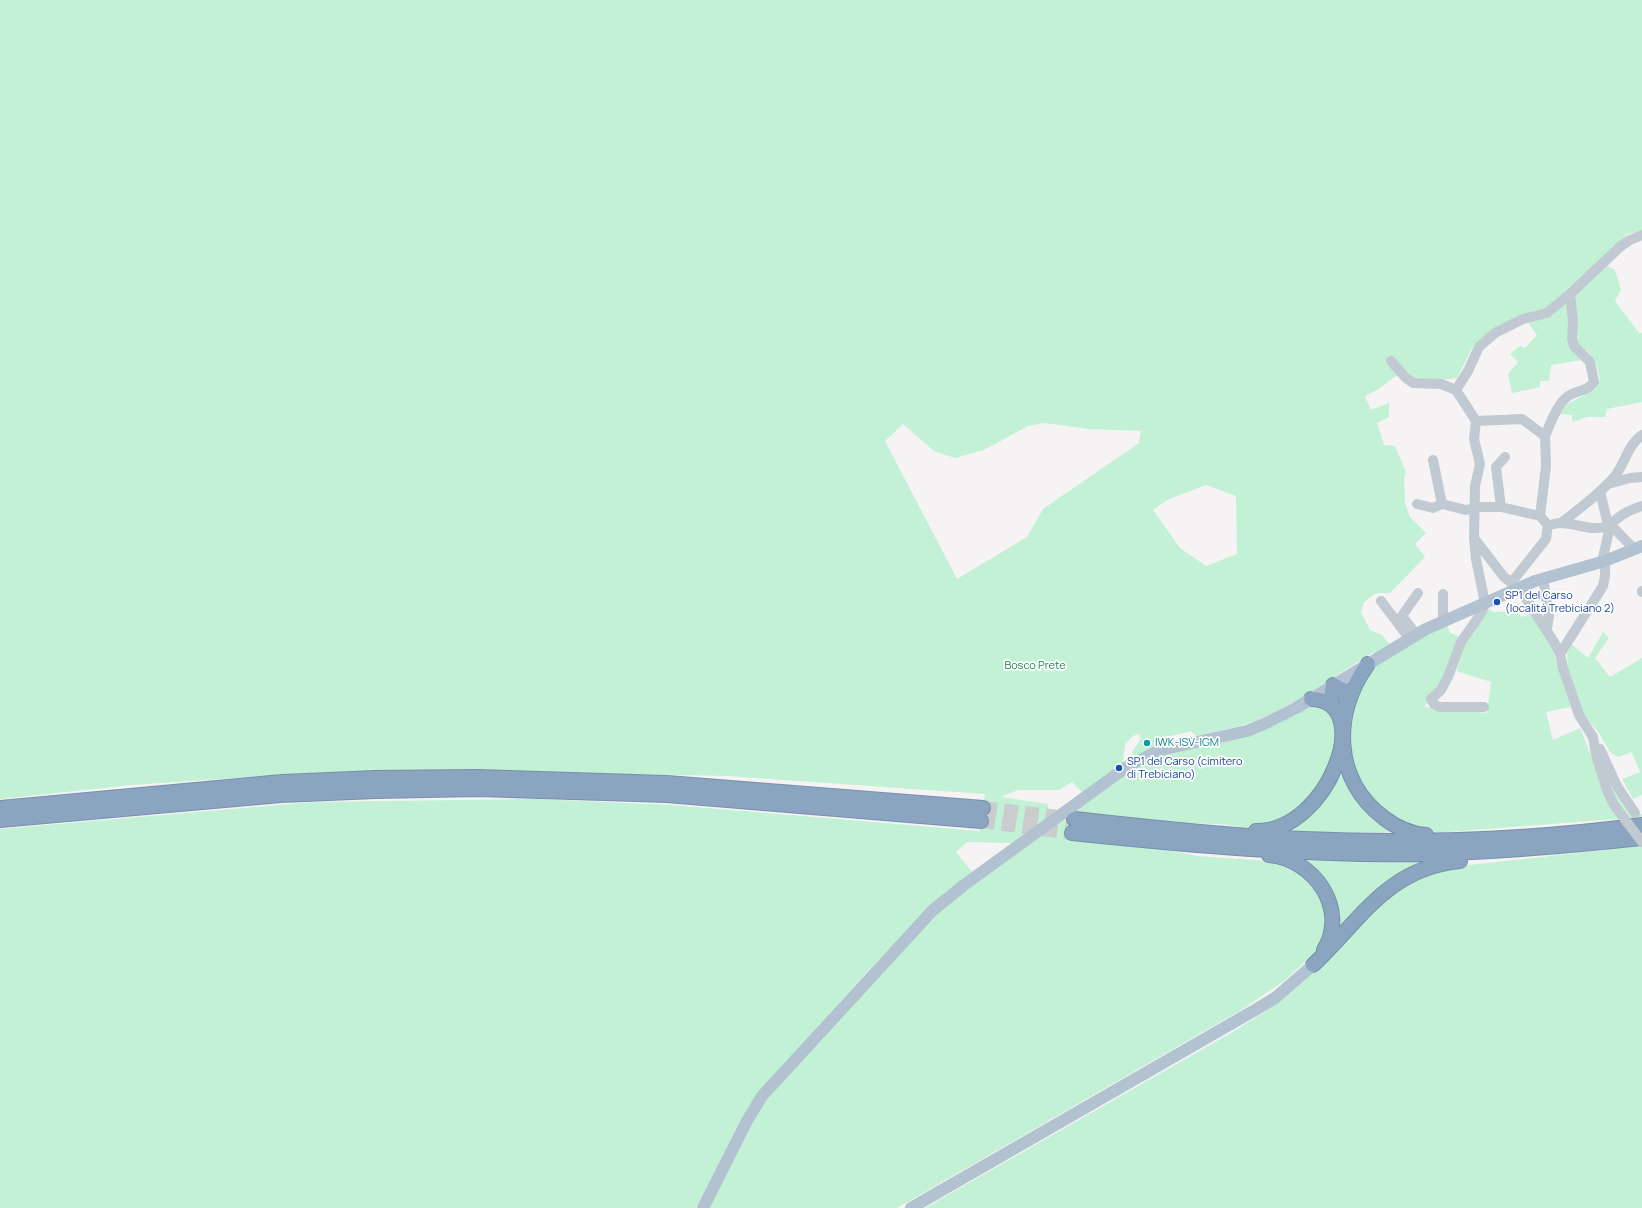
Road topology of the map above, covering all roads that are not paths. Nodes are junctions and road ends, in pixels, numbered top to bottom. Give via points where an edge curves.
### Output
1 (1642, 235) edge
2 (1570, 294) junction
3 (1391, 361) dead end
4 (1456, 390) junction
5 (1476, 421) junction
6 (1642, 435) edge
7 (1545, 436) junction
8 (1505, 457) dead end
9 (1433, 460) dead end
10 (1642, 477) edge
11 (1608, 484) junction
12 (1600, 491) junction
13 (1417, 504) dead end
14 (1442, 504) junction
15 (1642, 506) edge
16 (1501, 507) junction
17 (1474, 509) junction
18 (1540, 516) junction
19 (1561, 523) junction
20 (1548, 525) junction
21 (1610, 526) junction
22 (1474, 538) junction
23 (1639, 550) edge
24 (1604, 561) junction
25 (1543, 578) junction
26 (1515, 586) junction
27 (1418, 593) dead end
28 (1443, 594) dead end
29 (1381, 601) dead end
30 (1485, 603) junction
31 (1443, 621) junction
32 (1547, 629) junction
33 (1413, 636) junction
34 (1560, 654) junction
35 (1368, 664) junction
36 (1333, 685) junction
37 (1311, 699) junction
38 (1347, 702) junction
39 (1333, 706) junction
40 (1484, 707) dead end
41 (1343, 733) junction
42 (1593, 737) junction
43 (0, 808) edge
44 (1635, 813) dead end
45 (0, 820) edge
46 (1642, 825) edge
47 (1073, 826) tunnel mouth
48 (1160, 835) junction
49 (1642, 838) edge
50 (1608, 842) junction
51 (1642, 842) edge
52 (1313, 965) junction
53 (703, 1208) edge
54 (911, 1208) edge

1 - 2 street via 1621,246
2 - 4 street via 1547,313 1523,319 1495,333 1479,347
2 - 7 street via 1572,339 1574,346 1590,362 1594,382 1589,388 1570,395 1563,401
3 - 4 street via 1413,383 1441,384
4 - 5 street
5 - 7 street via 1522,419
5 - 17 street via 1474,439 1480,464 1474,486
6 - 11 street via 1633,442
7 - 18 street via 1546,466
8 - 16 street via 1496,467
9 - 14 street
10 - 11 street
11 - 12 street
12 - 19 street
12 - 21 street
13 - 14 street via 1434,508
14 - 17 street via 1466,510
15 - 21 street via 1627,511
16 - 17 street
16 - 18 street
17 - 22 street
18 - 20 street
19 - 20 street
19 - 21 street via 1591,529
20 - 26 street via 1546,539
21 - 23 street
21 - 24 street
22 - 26 street via 1504,577
22 - 30 street
23 - 24 main road
24 - 25 main road
24 - 34 street via 1605,576 1602,586
25 - 26 main road
25 - 32 street via 1549,616
26 - 30 main road
26 - 32 street
27 - 33 street via 1402,616
28 - 31 street
29 - 33 street
30 - 31 main road
30 - 40 street via 1482,612 1461,642 1448,678 1431,700 1439,706
31 - 33 main road
32 - 34 street
33 - 35 main road
34 - 42 street via 1579,716
35 - 36 main road
35 - 38 highway via 1359,676
36 - 37 main road
36 - 38 highway via 1344,691
36 - 39 highway
37 - 39 highway via 1324,701
37 - 53 main road via 1256,728 1160,750 1147,756 1102,784 949,896 918,926 762,1096
38 - 41 highway
39 - 41 highway via 1340,718
41 - 46 highway via 1347,762 1360,793 1377,813 1412,833 1474,835
41 - 48 highway via 1335,768 1323,792 1303,813 1287,823 1261,831 1200,827
42 - 44 street via 1617,786
42 - 51 street, bridge via 1596,755 1614,806
43 - 45 highway via 282,782 477,777 667,783 982,815 667,795 478,790 282,795
46 - 48 highway via 1543,836 1444,841
47 - 48 highway
48 - 50 highway via 1335,852 1421,854 1500,851
48 - 52 highway via 1202,849 1274,855 1297,864 1310,873 1325,891 1333,914 1330,937
49 - 50 highway
50 - 52 highway via 1428,866 1379,896
52 - 54 main road via 1275,998

